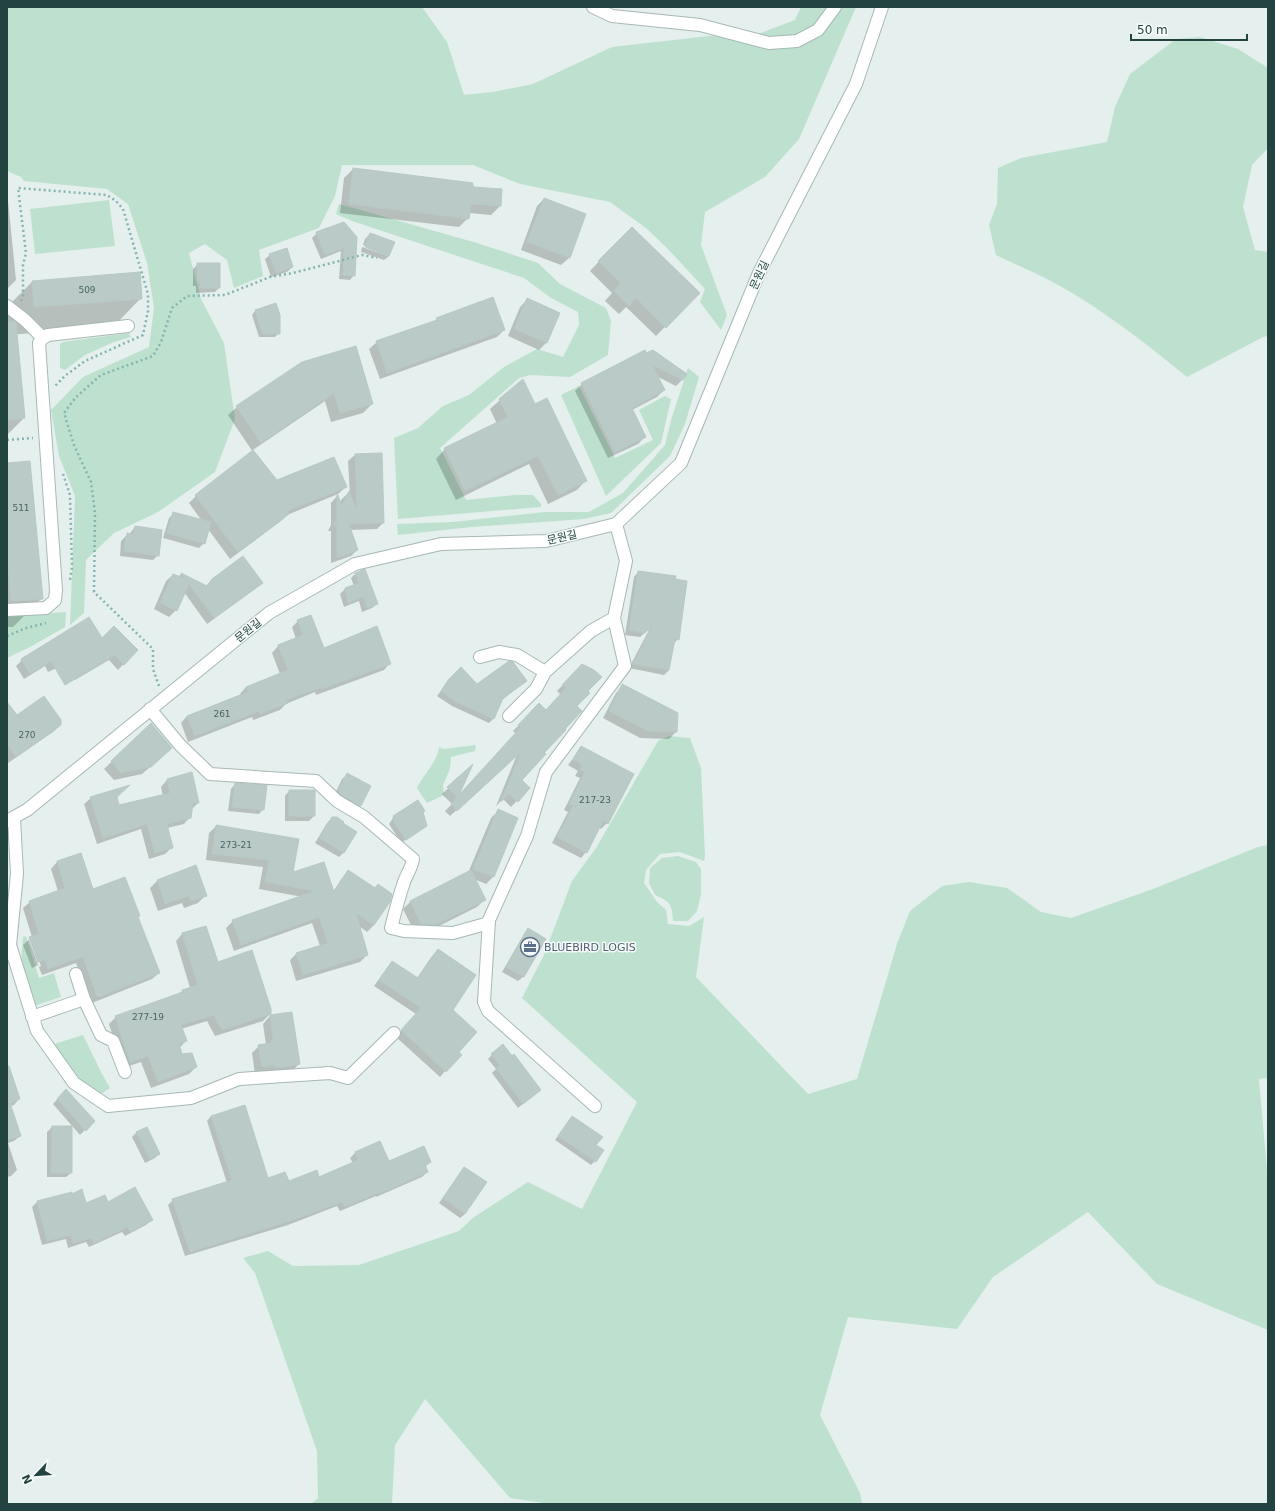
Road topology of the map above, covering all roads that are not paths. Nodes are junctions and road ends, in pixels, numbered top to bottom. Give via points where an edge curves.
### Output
1 (593, 7) edge
2 (835, 7) edge
3 (882, 7) edge
4 (11, 309) edge
5 (128, 326) dead end
6 (43, 338) junction
7 (616, 524) junction
8 (7, 610) edge
9 (614, 618) junction
10 (480, 657) dead end
11 (545, 672) junction
12 (150, 709) junction
13 (509, 716) dead end
14 (10, 820) edge
15 (15, 833) junction
16 (7, 844) edge
17 (489, 922) junction
18 (11, 964) edge
19 (76, 974) dead end
20 (84, 999) junction
21 (32, 1017) junction
22 (394, 1033) dead end
23 (125, 1072) dead end
24 (595, 1106) dead end

1 - 2 street via 612,16 700,25 769,43 797,41 818,30
3 - 7 street, 문원길 via 856,84 759,273 681,463
4 - 6 street
5 - 6 street via 48,335
6 - 8 street via 39,343 55,600 46,608
7 - 9 street via 626,561
7 - 12 street, 문원길 via 546,541 441,544 355,564 269,613
9 - 11 street via 591,630
9 - 17 street via 625,666 546,772 527,836
10 - 11 street via 499,652 517,655
11 - 13 street via 536,689
12 - 14 street, 문원길 via 27,810
12 - 17 street via 210,774 316,781 337,801 364,817 413,859 391,928 453,933
14 - 15 street
15 - 16 street
15 - 18 street via 17,874 10,945
17 - 24 street via 484,1002 488,1011
18 - 21 street
19 - 20 street
20 - 21 street
20 - 23 street via 101,1035 113,1041
21 - 22 street via 37,1031 74,1083 108,1106 191,1098 239,1079 330,1073 348,1078

